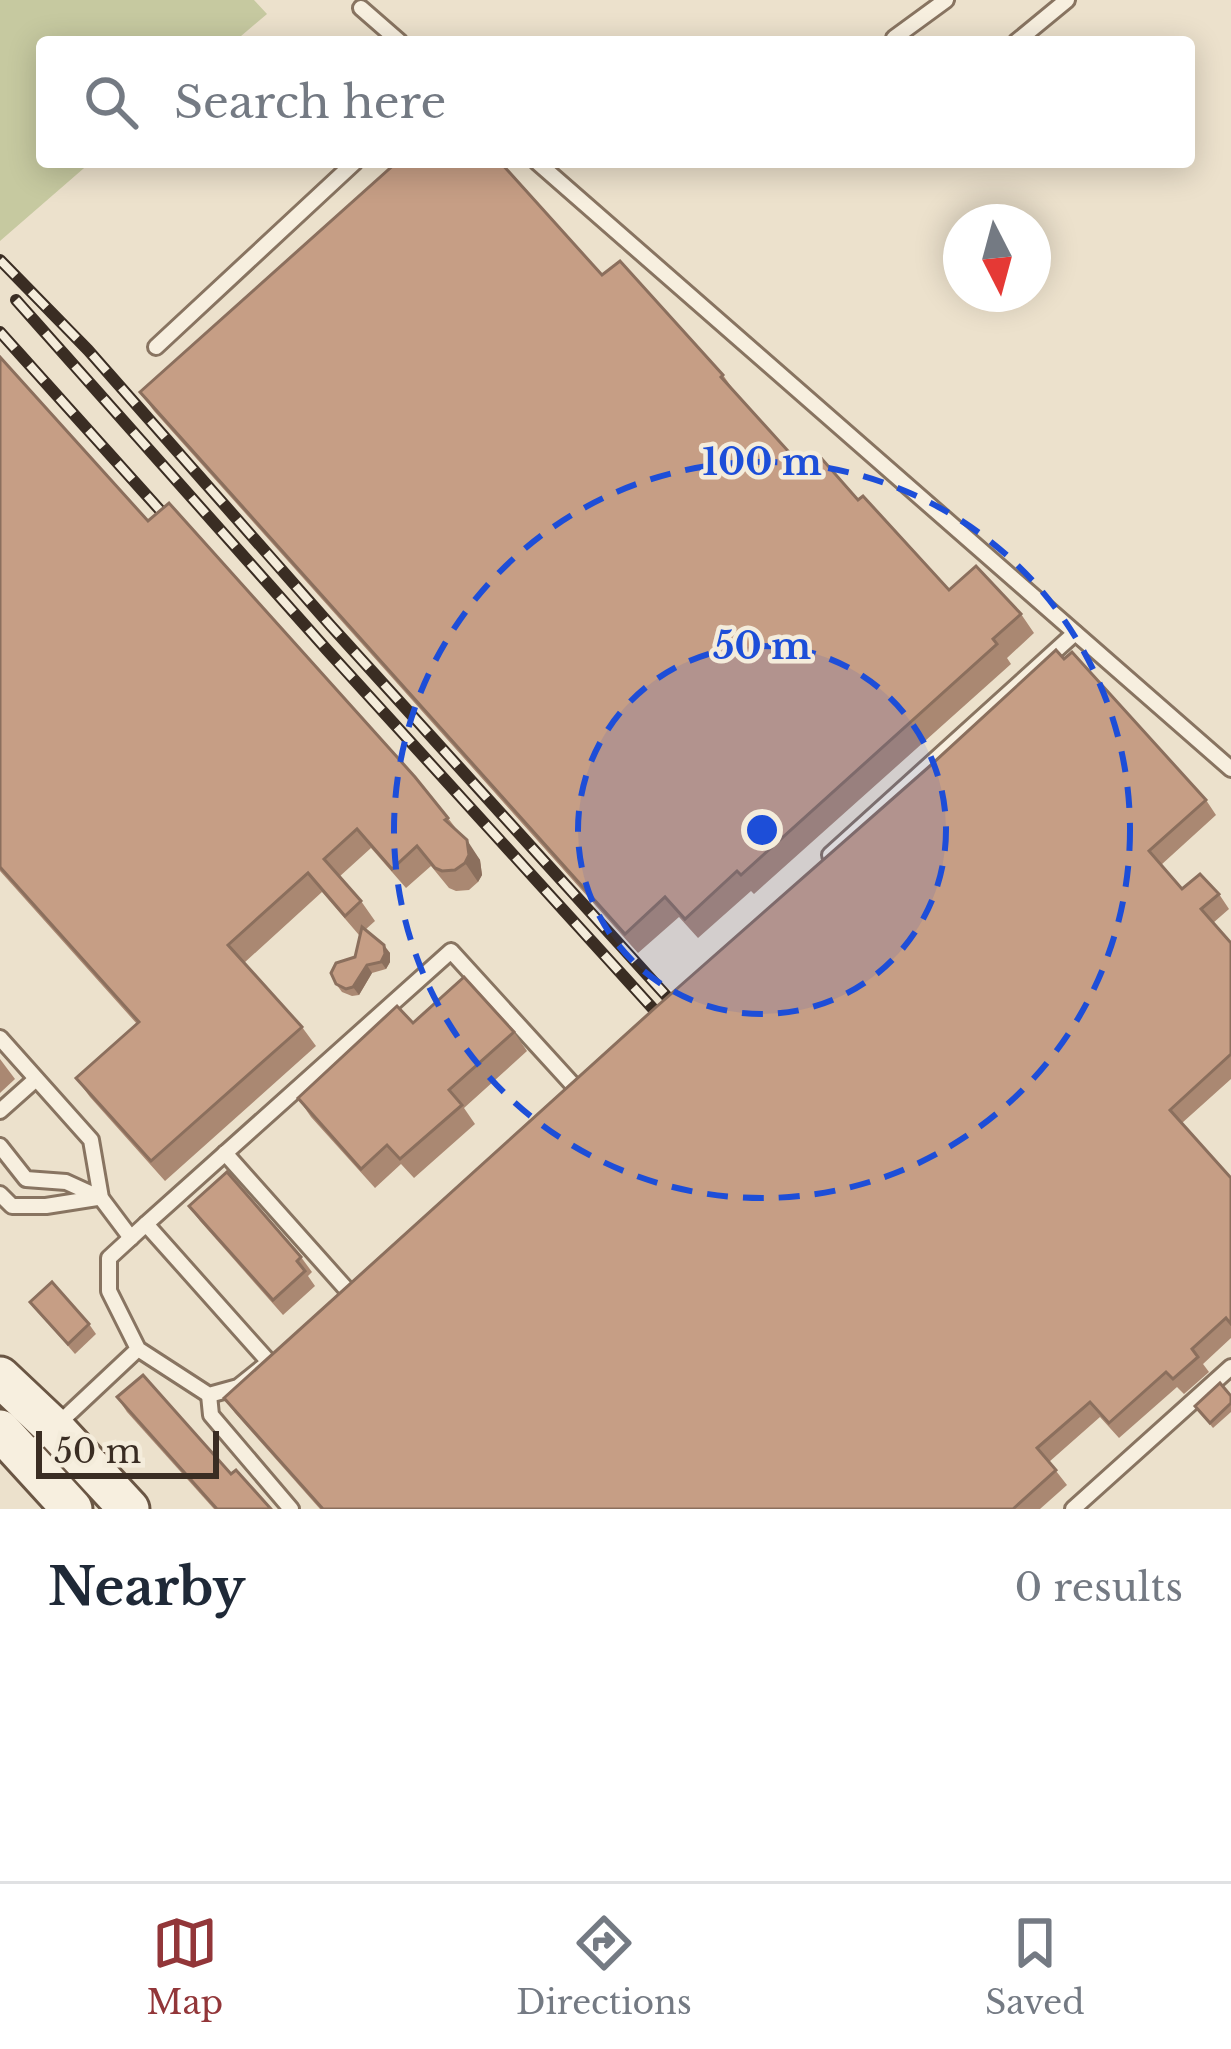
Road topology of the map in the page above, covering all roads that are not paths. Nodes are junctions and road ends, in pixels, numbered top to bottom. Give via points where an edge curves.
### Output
1 (946, 0) edge
2 (1067, 0) edge
3 (361, 8) dead end
4 (393, 36) edge
5 (897, 36) edge
6 (1023, 36) edge
7 (349, 168) edge
8 (544, 168) edge
9 (156, 347) dead end
10 (1075, 633) junction
11 (1231, 769) edge
12 (824, 860) edge
13 (0, 1037) edge
14 (588, 1074) edge
15 (36, 1079) junction
16 (574, 1087) junction
17 (556, 1102) edge
18 (0, 1111) edge
19 (0, 1147) edge
20 (225, 1153) junction
21 (0, 1194) edge
22 (100, 1198) junction
23 (146, 1224) junction
24 (131, 1238) junction
25 (365, 1275) edge
26 (348, 1291) junction
27 (331, 1306) edge
28 (138, 1349) junction
29 (284, 1349) edge
30 (269, 1362) junction
31 (1231, 1367) edge
32 (0, 1377) edge
33 (209, 1395) junction
34 (54, 1428) junction
35 (12, 1443) edge
36 (72, 1509) edge
37 (129, 1509) edge
38 (291, 1509) edge
39 (1072, 1509) edge

1 - 5 lane
2 - 6 lane
3 - 4 lane
7 - 9 lane
8 - 10 lane
10 - 11 lane
10 - 12 lane
13 - 15 lane
14 - 16 lane
15 - 18 lane
15 - 22 lane via 91,1140
16 - 17 lane
16 - 20 lane via 451,951
19 - 22 lane via 26,1178 66,1182
20 - 23 lane
20 - 26 lane
21 - 22 lane via 12,1206
22 - 24 lane
23 - 24 lane
23 - 30 lane
24 - 28 lane via 109,1258 109,1292
25 - 26 lane
26 - 27 lane
28 - 33 lane
28 - 34 lane
29 - 30 lane
30 - 33 lane via 238,1387
31 - 39 lane
32 - 34 main road
33 - 38 lane via 211,1415
34 - 35 lane
34 - 37 main road
35 - 36 main road

